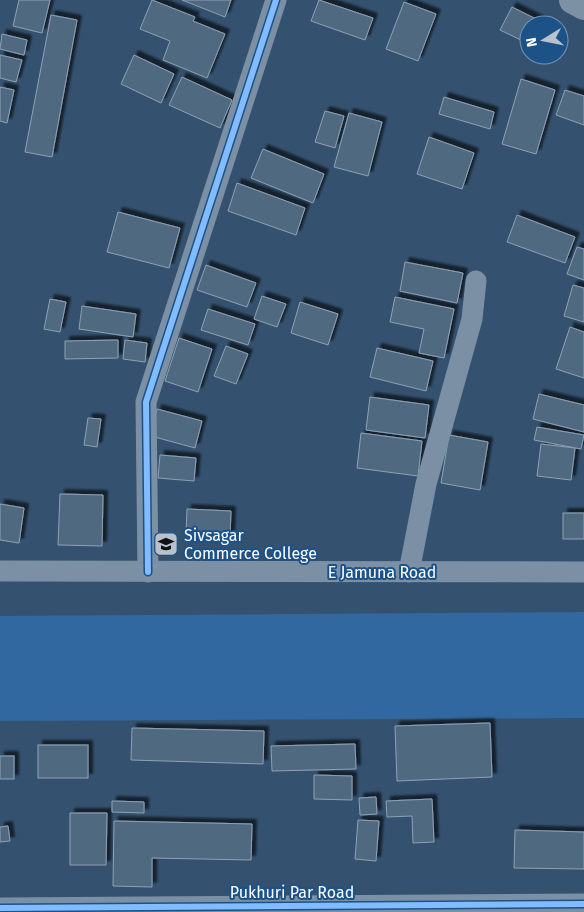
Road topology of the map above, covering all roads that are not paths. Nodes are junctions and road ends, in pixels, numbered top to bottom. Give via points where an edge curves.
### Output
1 (276, 0) edge
2 (573, 0) edge
3 (584, 6) edge
4 (476, 282) dead end
5 (0, 571) edge
6 (148, 572) junction
7 (409, 572) junction
8 (584, 572) edge
9 (584, 904) edge
10 (0, 908) edge

1 - 6 street via 146,402
2 - 3 highway
4 - 7 street via 472,319 426,484
5 - 6 street, E Jamuna Road
6 - 7 street, E Jamuna Road
7 - 8 street, E Jamuna Road
9 - 10 street, Pukhuri Par Road

